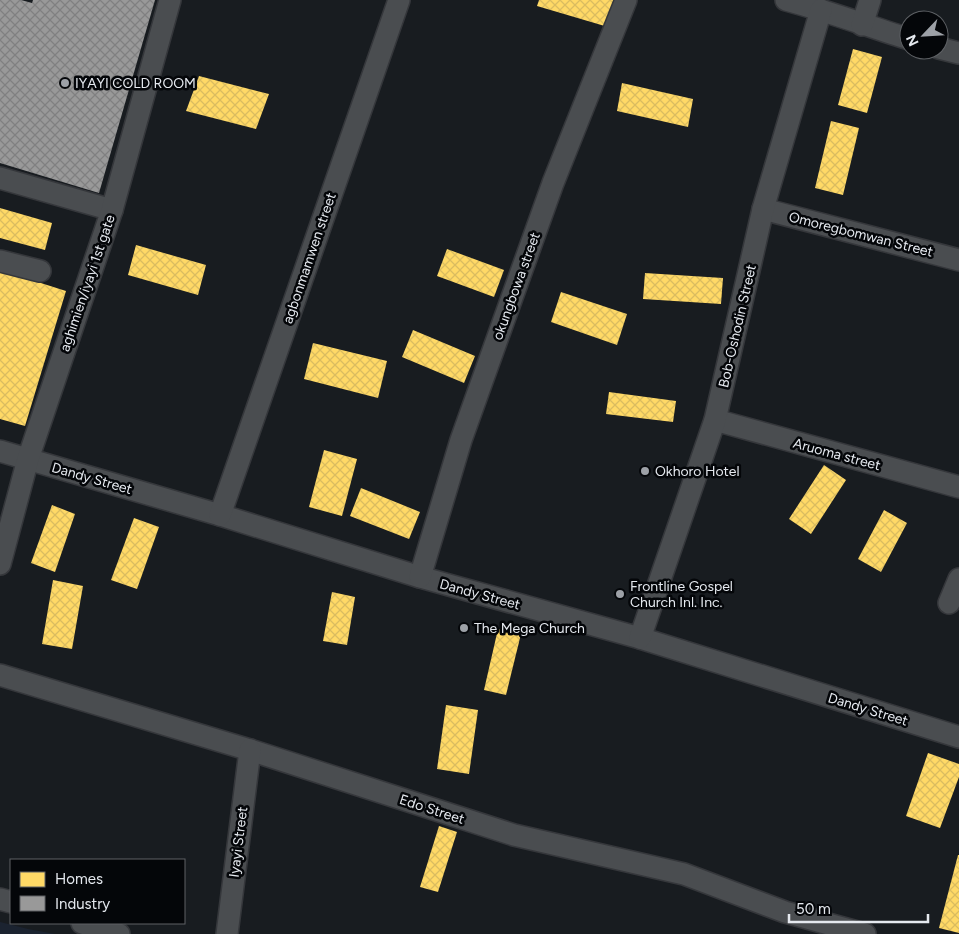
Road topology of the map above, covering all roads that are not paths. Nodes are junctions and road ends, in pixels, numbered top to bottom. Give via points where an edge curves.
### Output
1 (170, 0) edge
2 (399, 0) edge
3 (626, 0) edge
4 (786, 0) edge
5 (870, 0) edge
6 (821, 10) junction
7 (862, 25) junction
8 (899, 36) edge
9 (0, 178) edge
10 (763, 209) junction
11 (112, 210) junction
12 (959, 260) edge
13 (0, 261) edge
14 (40, 271) dead end
15 (715, 420) junction
16 (0, 451) edge
17 (28, 459) junction
18 (959, 487) edge
19 (220, 515) junction
20 (0, 564) edge
21 (420, 577) junction
22 (959, 579) edge
23 (948, 603) dead end
24 (640, 638) junction
25 (0, 675) edge
26 (959, 737) edge
27 (250, 750) junction
28 (226, 934) edge
29 (865, 934) edge

1 - 11 street, aghimien/iyayi 1st gate
2 - 19 street, agbonmamwen street
3 - 21 street, okungbowa street via 553,183 464,431
4 - 6 street
5 - 7 street
6 - 7 street
6 - 10 street, Bob-Oshodin Street
7 - 8 street
9 - 11 street
10 - 12 street, Omoregbomwan Street
10 - 15 street, Bob-Oshodin Street
11 - 17 street, aghimien/iyayi 1st gate
13 - 14 street
15 - 18 street, Aruoma street
15 - 24 street, Bob-Oshodin Street
16 - 17 street, Dandy Street
17 - 19 street, Dandy Street
17 - 20 street, aghimien/iyayi 1st gate
19 - 21 street, Dandy Street
21 - 24 street, Dandy Street
22 - 23 street
24 - 26 street, Dandy Street
25 - 27 street, Edo Street
27 - 28 street, Iyayi Street
27 - 29 street, Edo Street via 514,835 684,874 785,912

